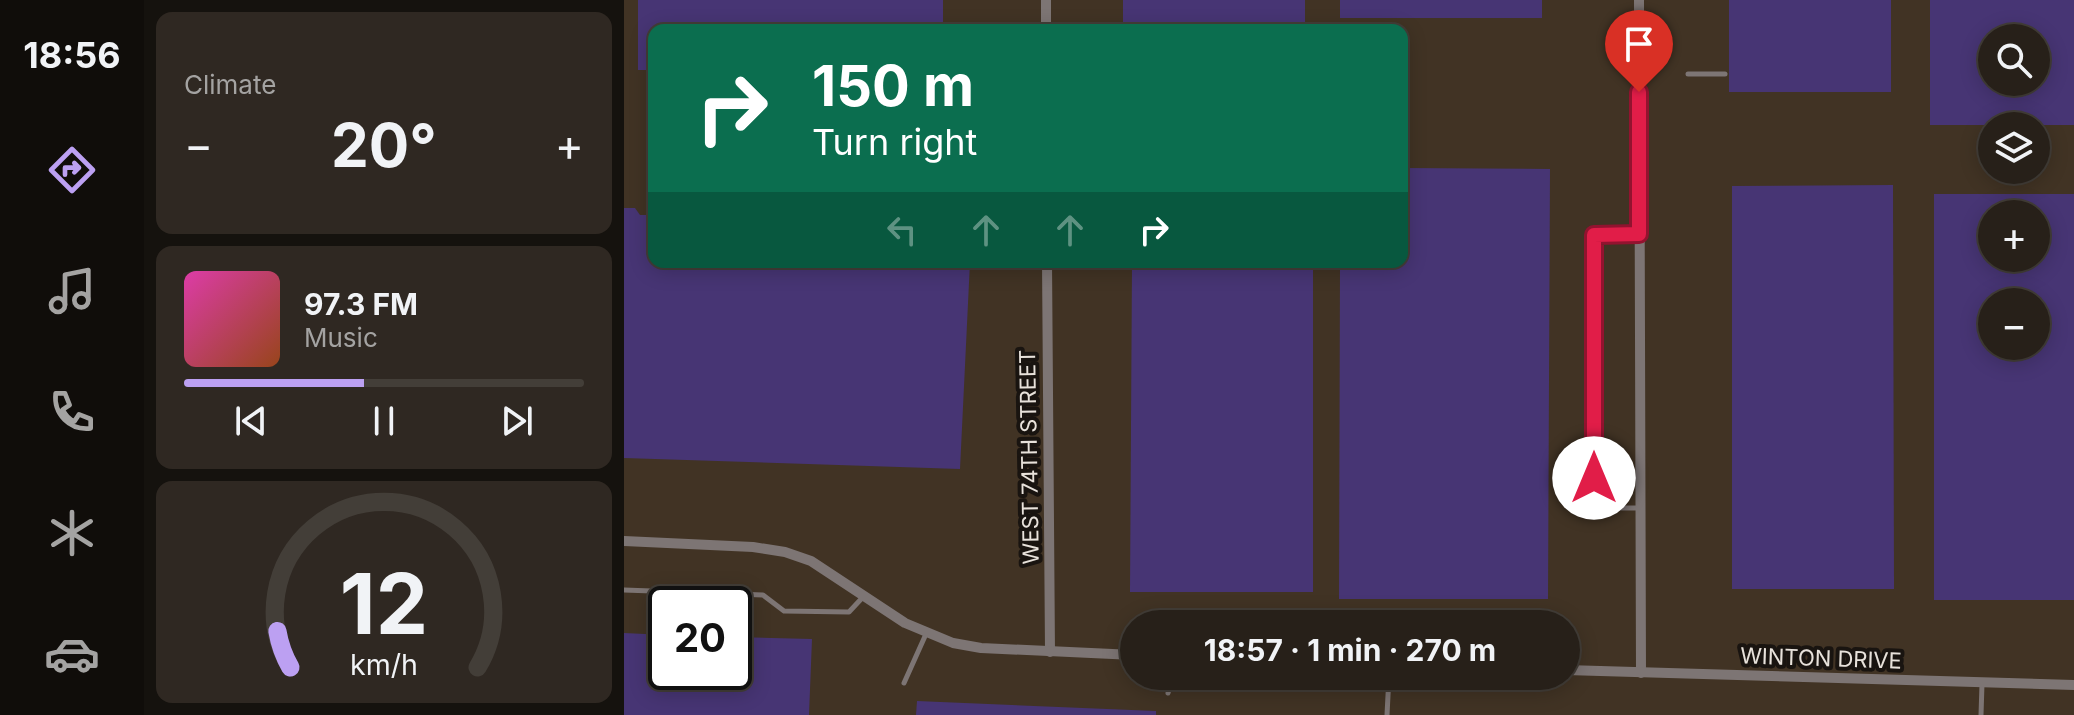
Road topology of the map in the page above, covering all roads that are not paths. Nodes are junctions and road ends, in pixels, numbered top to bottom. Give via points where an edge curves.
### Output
1 (1046, 0) edge
2 (1639, 0) edge
3 (1046, 24) edge
4 (1688, 74) dead end
5 (1725, 74) dead end
6 (1639, 234) junction
7 (1047, 268) edge
8 (1639, 508) junction
9 (624, 541) edge
10 (624, 590) edge
11 (864, 595) junction
12 (926, 634) junction
13 (1050, 652) junction
14 (1120, 654) edge
15 (1580, 671) edge
16 (1641, 673) junction
17 (904, 683) dead end
18 (1982, 683) junction
19 (2074, 685) edge
20 (1169, 690) edge
21 (1388, 690) edge
22 (1168, 693) dead end
23 (1387, 715) edge
24 (1981, 715) edge

1 - 3 street
2 - 6 street
4 - 5 lane
6 - 8 street
6 - 8 lane via 1594,235 1595,508
7 - 13 street, WEST 74TH STREET
8 - 16 street
9 - 11 street via 785,552
10 - 11 lane via 763,595 784,611 849,612
11 - 12 street
12 - 13 street via 981,648
12 - 17 lane
13 - 14 street
15 - 16 street, WINTON DRIVE
16 - 18 street, WINTON DRIVE
18 - 19 street, WINTON DRIVE
18 - 24 lane
20 - 22 lane
21 - 23 lane

